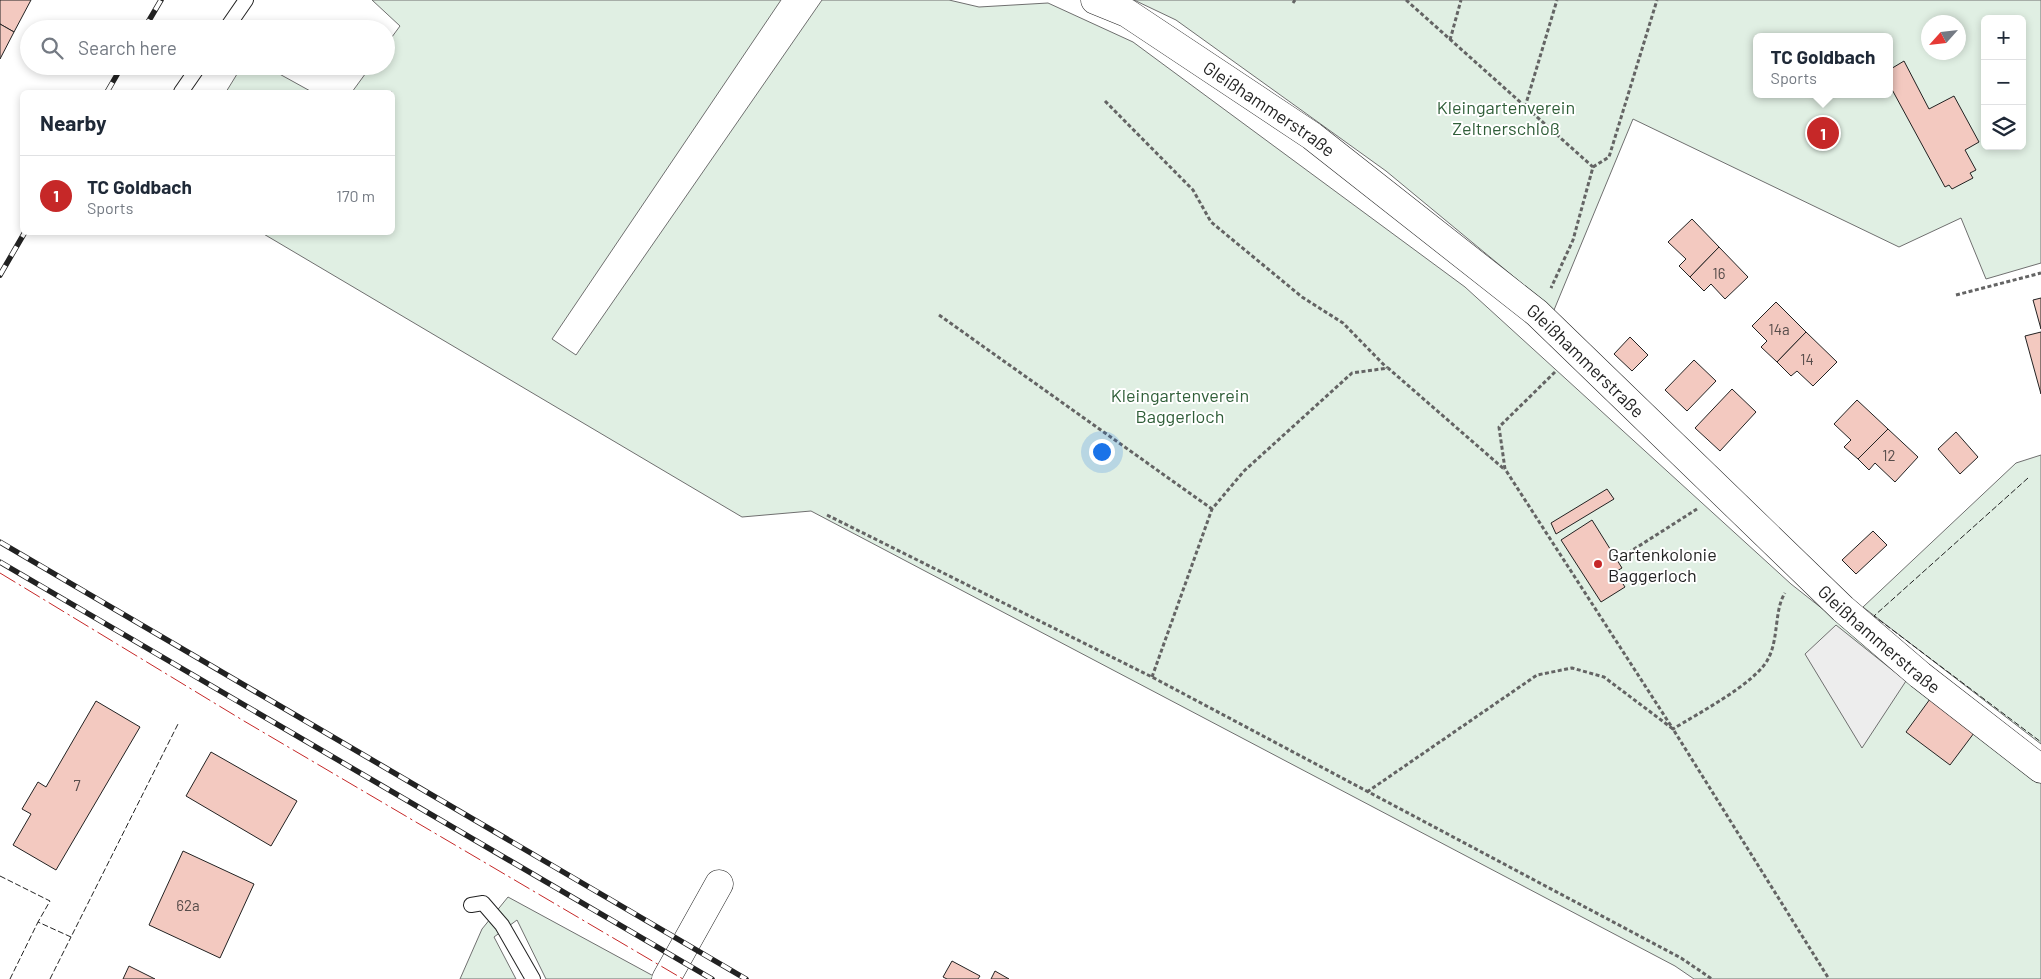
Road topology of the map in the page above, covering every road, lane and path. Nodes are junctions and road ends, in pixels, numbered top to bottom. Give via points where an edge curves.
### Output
1 (246, 0) edge
2 (1095, 0) edge
3 (1406, 0) edge
4 (1461, 0) edge
5 (1557, 0) edge
6 (1657, 0) edge
7 (232, 20) edge
8 (1450, 40) junction
9 (193, 75) edge
10 (182, 90) edge
11 (1105, 101) dead end
12 (1525, 107) junction
13 (1593, 167) junction
14 (2041, 273) edge
15 (1956, 295) dead end
16 (1537, 313) junction
17 (939, 315) dead end
18 (1577, 351) junction
19 (1388, 368) junction
20 (1505, 470) junction
21 (1212, 509) junction
22 (1697, 509) dead end
23 (827, 515) dead end
24 (1617, 560) dead end
25 (1804, 569) junction
26 (1152, 678) junction
27 (1674, 729) junction
28 (2041, 769) edge
29 (1367, 792) junction
30 (719, 884) dead end
31 (471, 905) dead end
32 (533, 979) edge
33 (666, 979) edge
34 (1712, 979) edge
35 (1829, 979) edge

1 - 7 lane
2 - 16 street, Gleißhammerstraße via 1128,13 1312,136
3 - 8 path
4 - 8 path
5 - 12 path
6 - 13 path via 1609,158
8 - 12 path
9 - 10 lane
11 - 19 path via 1193,190 1212,222 1302,296 1343,323
12 - 13 path
13 - 16 path via 1574,240
14 - 15 path
16 - 18 street, Gleißhammerstraße
17 - 21 path
18 - 20 path via 1499,427
18 - 25 street, Gleißhammerstraße
19 - 20 path
19 - 21 path via 1352,373 1244,471
20 - 27 path
21 - 26 path
22 - 24 path
23 - 26 path
25 - 27 path via 1781,598 1776,635 1768,659 1756,675
25 - 28 street, Gleißhammerstraße via 1843,609 1920,675
26 - 29 path
27 - 29 path via 1604,677 1572,668 1537,675
27 - 35 path
29 - 34 path via 1681,958
30 - 33 street
31 - 32 lane via 483,904 502,925

